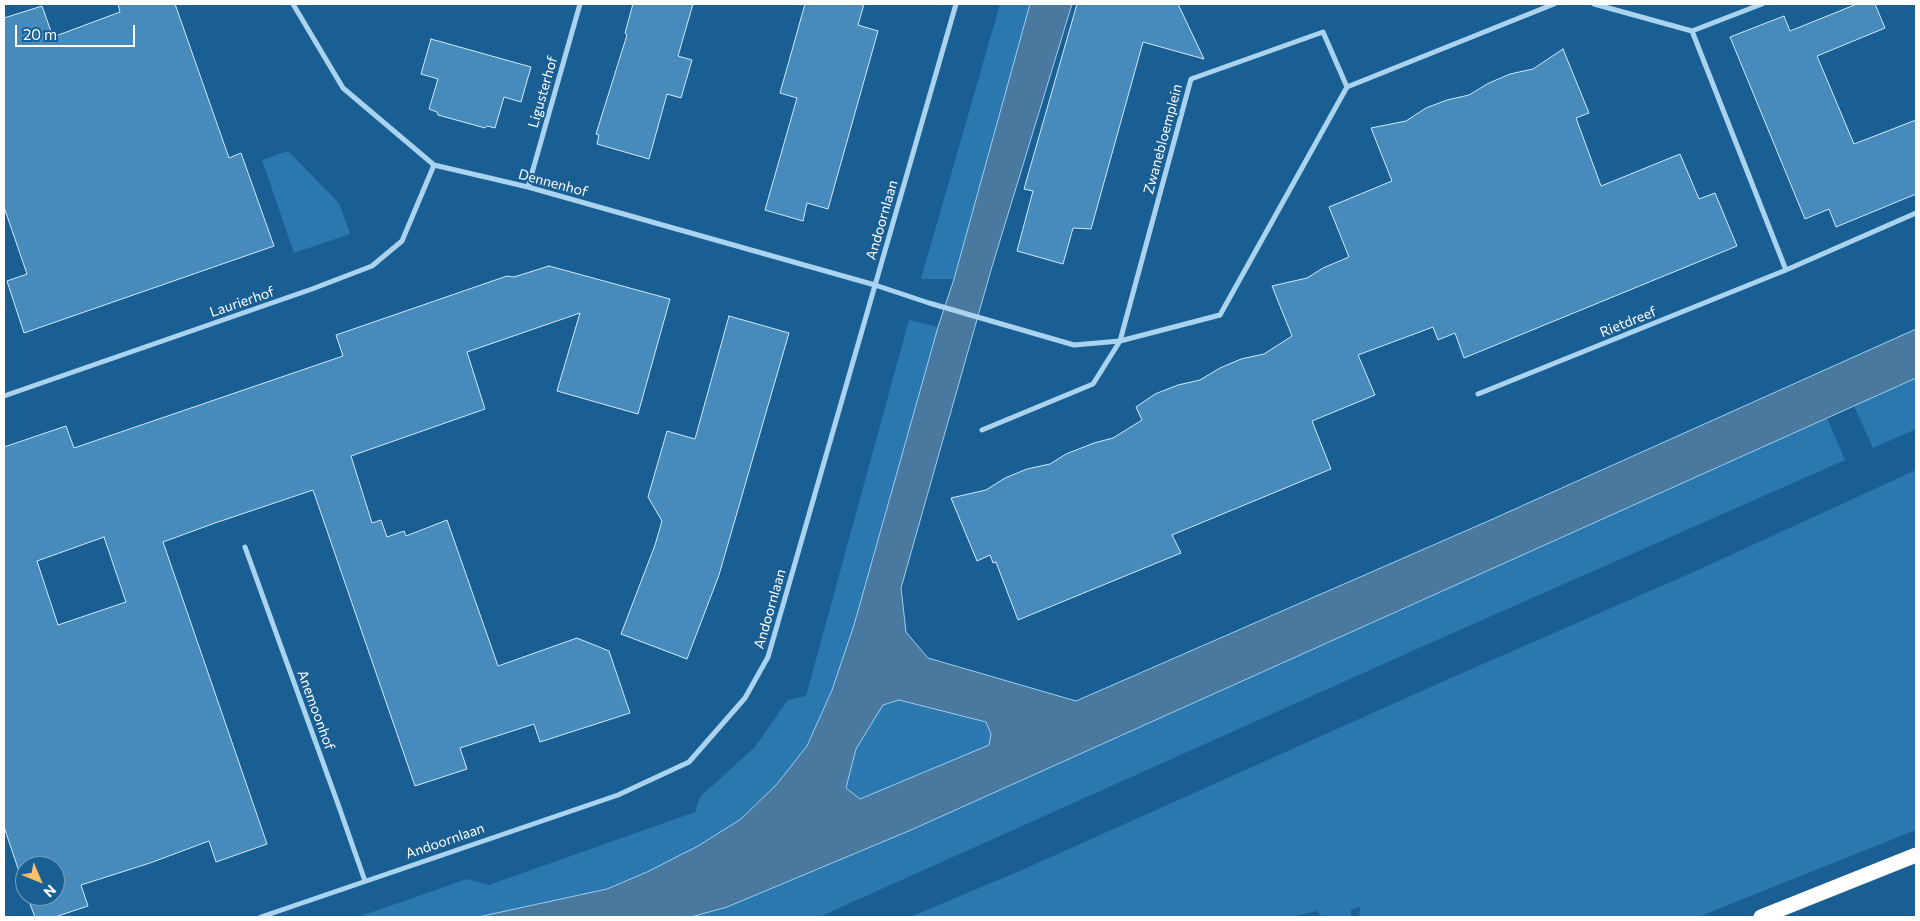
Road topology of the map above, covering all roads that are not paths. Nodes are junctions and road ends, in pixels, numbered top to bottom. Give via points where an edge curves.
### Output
1 (293, 4) edge
2 (580, 4) edge
3 (956, 4) edge
4 (1554, 4) edge
5 (1594, 4) edge
6 (1762, 4) edge
7 (1692, 31) junction
8 (1347, 87) junction
9 (434, 165) junction
10 (528, 187) junction
11 (1916, 213) edge
12 (1786, 270) junction
13 (875, 285) junction
14 (1120, 341) junction
15 (1478, 394) dead end
16 (4, 396) edge
17 (982, 430) dead end
18 (245, 547) dead end
19 (1916, 855) edge
20 (364, 881) junction
21 (261, 917) edge
22 (1761, 917) edge

1 - 9 street, Dennenhof via 343,88
2 - 10 street, Ligusterhof
3 - 13 street, Andoornlaan
4 - 8 street
5 - 7 street
6 - 7 street
7 - 12 street
8 - 14 street via 1220,315
8 - 14 street, Zwanebloemplein via 1323,32 1191,78
9 - 10 street, Dennenhof
9 - 16 street, Laurierhof via 402,241 372,266
10 - 13 street, Dennenhof
11 - 12 street, Rietdreef
12 - 15 street, Rietdreef
13 - 14 street via 1074,345
13 - 20 street, Andoornlaan via 768,657 745,698 689,762 618,795
14 - 17 street, Zwanebloemplein via 1093,384
18 - 20 street, Anemoonhof
19 - 22 highway
20 - 21 street, Andoornlaan

